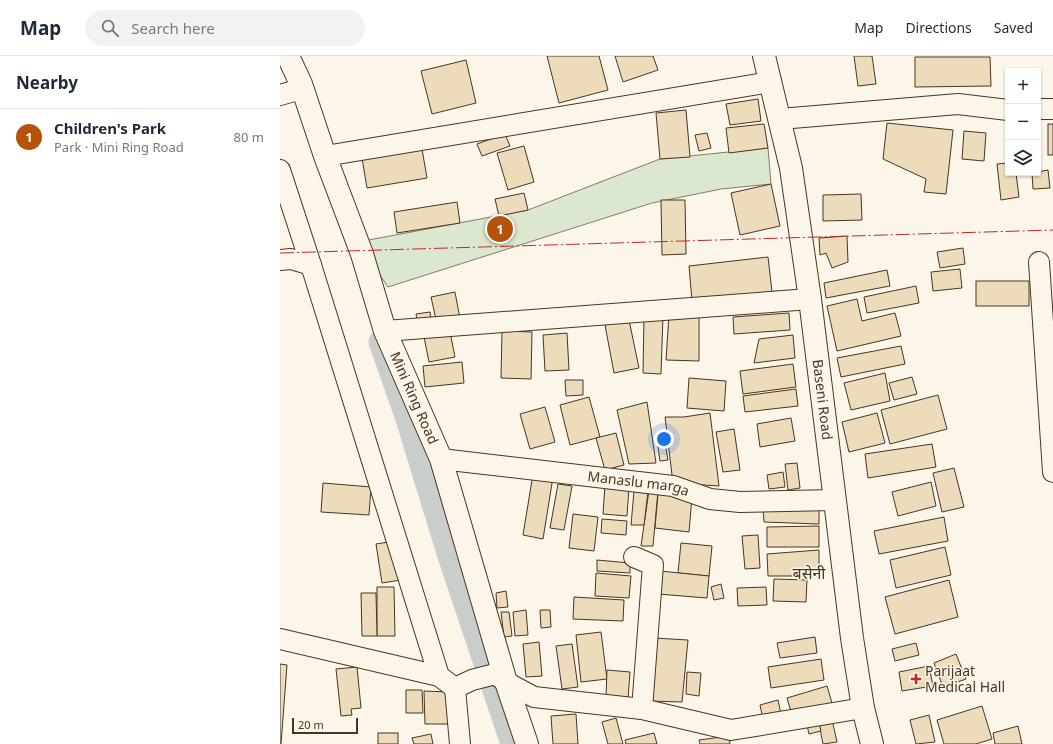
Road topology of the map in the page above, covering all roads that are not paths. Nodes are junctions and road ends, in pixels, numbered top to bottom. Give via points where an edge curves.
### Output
1 (288, 56) edge
2 (764, 56) edge
3 (771, 82) junction
4 (293, 90) edge
5 (1041, 109) edge
6 (1053, 109) edge
7 (1005, 110) edge
8 (780, 119) junction
9 (325, 156) junction
10 (280, 170) edge
11 (280, 260) edge
12 (1039, 262) dead end
13 (311, 265) junction
14 (810, 299) junction
15 (385, 331) junction
16 (441, 459) junction
17 (1053, 472) edge
18 (835, 500) junction
19 (634, 557) dead end
20 (280, 639) edge
21 (439, 676) junction
22 (500, 678) junction
23 (463, 684) junction
24 (863, 708) junction
25 (642, 709) junction
26 (460, 744) edge
27 (527, 744) edge
28 (872, 744) edge

1 - 4 main road, Mini Ring Road
2 - 3 main road, Baseni Road
3 - 8 main road, Baseni Road
3 - 9 street
4 - 9 main road, Mini Ring Road
5 - 6 street
7 - 8 street via 958,104
8 - 14 main road, Baseni Road via 791,168
9 - 15 main road, Mini Ring Road via 362,254
10 - 13 street
11 - 13 street via 291,259
12 - 17 street
13 - 21 street
14 - 15 street
14 - 18 main road, Baseni Road
15 - 16 main road, Mini Ring Road
16 - 18 street, Manaslu marga via 673,486 710,499 740,502
16 - 22 main road, Mini Ring Road
18 - 24 main road, Baseni Road
19 - 25 street via 653,565
20 - 21 street
21 - 23 street
22 - 23 street
22 - 25 street via 534,697
22 - 27 main road, Mini Ring Road
23 - 26 street
24 - 25 street via 731,730
24 - 28 main road, Baseni Road

